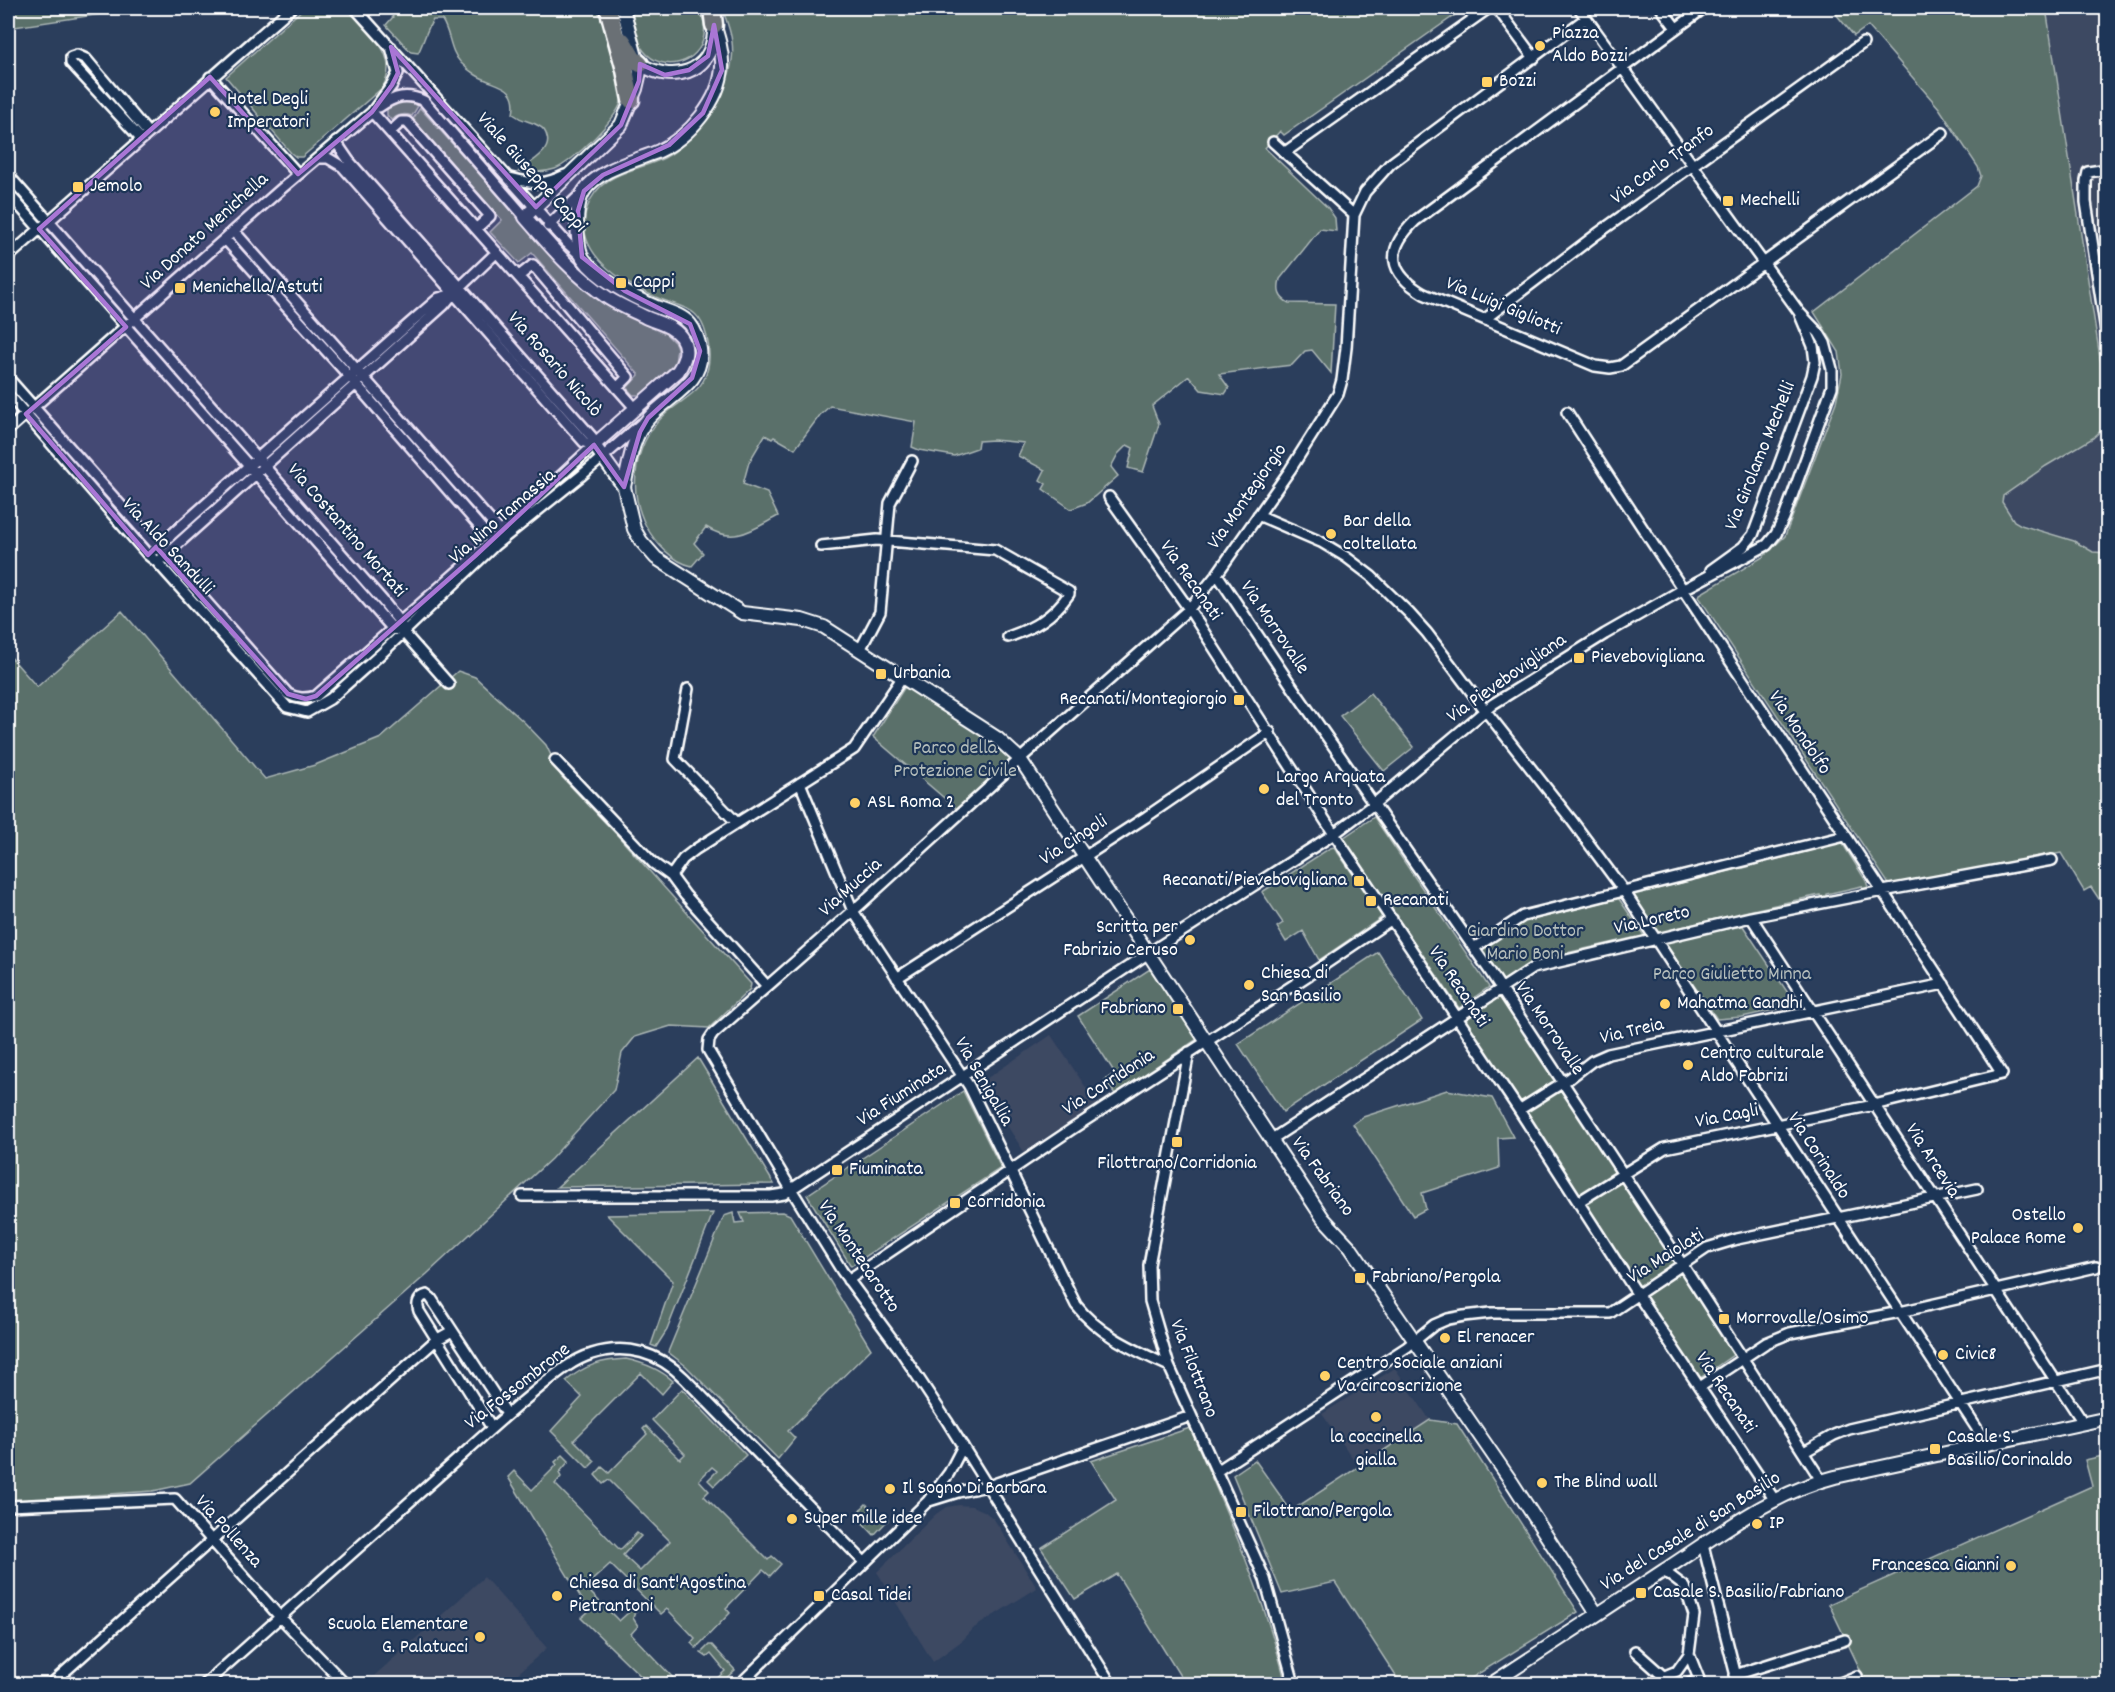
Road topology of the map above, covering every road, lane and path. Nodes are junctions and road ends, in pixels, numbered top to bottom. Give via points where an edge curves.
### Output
1 (291, 8) edge
2 (356, 8) edge
3 (710, 8) edge
4 (1489, 8) edge
5 (1497, 8) edge
6 (1579, 8) edge
7 (1660, 8) edge
8 (1704, 8) edge
9 (613, 9) edge
10 (1586, 18) junction
11 (714, 25) junction
12 (1676, 28) junction
13 (1863, 42) dead end
14 (391, 47) junction
15 (1534, 58) junction
16 (640, 64) junction
17 (1622, 68) junction
18 (210, 77) junction
19 (631, 100) junction
20 (372, 112) junction
21 (390, 132) junction
22 (1943, 133) dead end
23 (145, 136) junction
24 (336, 142) junction
25 (1273, 142) dead end
26 (1284, 153) junction
27 (318, 158) junction
28 (1694, 165) junction
29 (2108, 169) edge
30 (571, 172) junction
31 (298, 174) junction
32 (8, 176) edge
33 (510, 178) junction
34 (584, 191) junction
35 (8, 193) edge
36 (536, 207) junction
37 (1354, 215) junction
38 (525, 217) junction
39 (47, 222) junction
40 (550, 224) junction
41 (477, 228) junction
42 (39, 229) junction
43 (234, 231) junction
44 (540, 234) junction
45 (225, 239) junction
46 (497, 252) junction
47 (582, 256) junction
48 (8, 257) edge
49 (1764, 263) junction
50 (519, 276) junction
51 (461, 286) junction
52 (453, 294) junction
53 (1799, 312) junction
54 (1485, 319) junction
55 (134, 320) junction
56 (126, 327) junction
57 (697, 338) joint
58 (2108, 344) edge
59 (686, 350) joint
60 (353, 373) junction
61 (8, 378) edge
62 (363, 378) junction
63 (356, 385) junction
64 (617, 388) junction
65 (8, 394) edge
66 (34, 407) junction
67 (636, 409) junction
68 (1567, 412) dead end
69 (26, 414) junction
70 (648, 418) junction
71 (8, 430) edge
72 (594, 445) junction
73 (603, 457) junction
74 (256, 458) junction
75 (912, 461) dead end
76 (249, 465) junction
77 (264, 465) junction
78 (255, 474) junction
79 (624, 487) junction
80 (1109, 497) dead end
81 (1258, 515) junction
82 (503, 535) junction
83 (886, 541) junction
84 (493, 543) junction
85 (820, 546) dead end
86 (157, 547) junction
87 (148, 555) junction
88 (161, 559) junction
89 (1217, 574) junction
90 (1682, 590) junction
91 (1189, 609) junction
92 (400, 620) junction
93 (392, 628) junction
94 (403, 632) junction
95 (1008, 636) dead end
96 (860, 650) junction
97 (902, 678) junction
98 (449, 684) dead end
99 (688, 689) dead end
100 (295, 698) joint
101 (1485, 710) junction
102 (307, 712) joint
103 (1270, 732) junction
104 (1020, 759) junction
105 (555, 760) dead end
106 (800, 783) junction
107 (1375, 803) junction
108 (736, 822) junction
109 (1334, 834) junction
110 (1845, 836) junction
111 (1084, 857) junction
112 (2052, 860) dead end
113 (671, 876) junction
114 (1624, 891) junction
115 (1882, 891) junction
116 (853, 911) junction
117 (1750, 917) junction
118 (1392, 919) junction
119 (1654, 939) junction
120 (1474, 948) junction
121 (1149, 954) junction
122 (897, 978) junction
123 (1944, 984) junction
124 (766, 986) junction
125 (1501, 989) junction
126 (1812, 1011) junction
127 (1457, 1018) junction
128 (1714, 1031) junction
129 (1206, 1040) junction
130 (708, 1043) joint
131 (1189, 1052) junction
132 (2002, 1074) joint
133 (963, 1076) junction
134 (1563, 1082) junction
135 (1874, 1105) junction
136 (1519, 1110) junction
137 (1776, 1125) junction
138 (1272, 1139) junction
139 (1011, 1170) junction
140 (1624, 1174) junction
141 (791, 1189) junction
142 (1977, 1189) dead end
143 (522, 1196) dead end
144 (1935, 1198) junction
145 (1578, 1202) junction
146 (1837, 1218) junction
147 (1682, 1264) junction
148 (2096, 1267) dead end
149 (848, 1280) junction
150 (1995, 1291) junction
151 (1638, 1295) junction
152 (1900, 1312) junction
153 (452, 1330) junction
154 (436, 1340) junction
155 (1414, 1341) junction
156 (1743, 1359) junction
157 (1169, 1366) junction
158 (2104, 1370) dead end
159 (2057, 1382) junction
160 (1700, 1387) junction
161 (1961, 1404) junction
162 (507, 1414) junction
163 (1191, 1416) junction
164 (2108, 1418) edge
165 (2084, 1424) junction
166 (492, 1428) junction
167 (1986, 1444) junction
168 (963, 1446) junction
169 (1804, 1452) junction
170 (1217, 1471) junction
171 (1821, 1480) junction
172 (988, 1486) junction
173 (1774, 1499) junction
174 (928, 1501) junction
175 (8, 1506) edge
176 (211, 1541) junction
177 (1703, 1545) junction
178 (864, 1562) junction
179 (1664, 1571) junction
180 (1598, 1614) junction
181 (280, 1617) junction
182 (1845, 1640) dead end
183 (1635, 1651) dead end
184 (1689, 1654) junction
185 (1665, 1676) junction
186 (1857, 1676) dead end
187 (1736, 1680) edge
188 (51, 1684) edge
189 (205, 1684) edge
190 (345, 1684) edge
191 (740, 1684) edge
192 (1111, 1684) edge
193 (1294, 1684) edge
194 (1491, 1684) edge
195 (1672, 1684) edge
196 (1689, 1684) edge
197 (1838, 1684) edge

1 - 18 street
2 - 14 street, Viale Giuseppe Cappi
3 - 11 highway
4 - 26 street
5 - 15 street
6 - 10 street
7 - 12 street
8 - 12 street, Via Luigi Gigliotti
9 - 16 highway via 630,55
9 - 19 highway
10 - 15 street
10 - 17 street, Via Girolamo Mechelli
11 - 16 street via 708,56 689,70 665,75
11 - 34 street via 722,58 721,75 696,122 679,139 617,167
12 - 17 street, Via Luigi Gigliotti
13 - 28 street, Via Carlo Tranfo
14 - 20 street, Via Donato Menichella via 398,73
14 - 33 street, Viale Giuseppe Cappi
15 - 37 street via 1390,164 1371,184
16 - 19 street
17 - 28 street, Via Girolamo Mechelli
17 - 54 street, Via Luigi Gigliotti via 1429,209 1397,241 1395,262 1404,281 1424,294
18 - 23 street
18 - 31 street
19 - 30 street via 621,125
20 - 21 street
20 - 24 street, Via Donato Menichella
20 - 38 street, Viale Giuseppe Cappi via 402,95 424,101
21 - 41 street
21 - 41 street via 406,122 490,216
22 - 49 street, Via Luigi Gigliotti
23 - 23 street via 86,59 71,57 71,63
23 - 39 street
24 - 27 street, Via Donato Menichella
24 - 51 street, Via Rosario Nicolò
25 - 26 street
26 - 37 street
27 - 31 street, Via Donato Menichella
27 - 52 street, Via Rosario Nicolò via 333,160 343,167
28 - 49 street, Via Girolamo Mechelli
28 - 54 street, Via Carlo Tranfo
29 - 58 street via 2088,172 2085,181
30 - 33 street via 551,182 534,184
30 - 36 street
31 - 43 street, Via Donato Menichella
32 - 39 street, Via Costantino Mortati
33 - 36 street, Viale Giuseppe Cappi
34 - 40 street
34 - 47 street via 577,222
35 - 42 street, Via Costantino Mortati
36 - 38 street
36 - 40 street, Viale Giuseppe Cappi
37 - 81 street, Via Montegiorgio via 1340,387
38 - 44 street, Viale Giuseppe Cappi
39 - 42 street
39 - 55 street, Via Costantino Mortati
40 - 44 street
40 - 47 street, Viale Giuseppe Cappi
41 - 46 street
42 - 48 street
42 - 56 street, Via Costantino Mortati
43 - 45 street, Via Donato Menichella
43 - 60 street
44 - 59 street, Viale Giuseppe Cappi via 584,280 610,299 674,328
45 - 55 street, Via Donato Menichella
45 - 60 street
46 - 50 street
46 - 51 street
47 - 57 street, Viale Giuseppe Cappi via 625,291 690,324
49 - 53 street, Via Girolamo Mechelli
49 - 54 street, Via Luigi Gigliotti via 1621,366 1594,366
50 - 64 street
50 - 64 street via 532,265 628,377
51 - 52 street
51 - 72 street, Via Rosario Nicolò via 592,437
52 - 60 street via 439,298
52 - 62 street
52 - 72 street, Via Rosario Nicolò via 584,442
53 - 90 street, Via Girolamo Mechelli via 1813,346 1814,368 1756,527 1743,547
53 - 90 street, Via Girolamo Mechelli via 1825,343 1832,387 1784,518 1767,545
55 - 56 street, Via Donato Menichella
55 - 74 street, Via Costantino Mortati
56 - 66 street, Via Donato Menichella
56 - 76 street, Via Costantino Mortati
57 - 70 street, Via Nino Tamassia via 700,363 693,378
59 - 67 street, Via Nino Tamassia via 678,371
60 - 62 street
60 - 63 street
60 - 74 street
61 - 66 street, Via Aldo Sandulli
62 - 63 street
62 - 82 street
63 - 77 street
63 - 84 street
64 - 67 street
65 - 69 street, Via Aldo Sandulli
66 - 69 street, Via Donato Menichella
66 - 86 street, Via Aldo Sandulli
67 - 72 street, Via Nino Tamassia
68 - 90 street, Via Mondolfo
69 - 71 street, Via Donato Menichella
69 - 87 street, Via Aldo Sandulli
70 - 73 street, Via Nino Tamassia
70 - 79 street via 632,450
72 - 73 street
72 - 82 street, Via Nino Tamassia
73 - 79 street
73 - 82 street, Via Nino Tamassia
74 - 76 street
74 - 77 street, Via Costantino Mortati
75 - 83 street via 892,496
76 - 78 street, Via Costantino Mortati
76 - 86 street
77 - 78 street
77 - 92 street, Via Costantino Mortati
78 - 88 street
78 - 93 street, Via Costantino Mortati
79 - 96 street, Via Fabriano via 634,529 656,558 742,613 815,623
80 - 91 street, Via Recanati
81 - 89 street, Via Montegiorgio
81 - 101 street via 1330,547 1371,576 1427,633
82 - 84 street, Via Nino Tamassia
83 - 85 street
83 - 95 street via 996,550 1069,592 1055,613
83 - 96 street via 880,612
84 - 92 street, Via Nino Tamassia
84 - 94 street, Via Nino Tamassia via 480,561
86 - 87 street
86 - 88 street, Via Aldo Sandulli
87 - 88 street, Via Aldo Sandulli
88 - 100 street, Via Aldo Sandulli
88 - 102 street, Via Aldo Sandulli via 287,707
89 - 91 street, Via Montegiorgio
89 - 107 street, Via Morrovalle
90 - 101 street, Via Pievebovigliana
90 - 110 street, Via Mondolfo
91 - 103 street, Via Recanati
91 - 104 street, Via Montegiorgio
92 - 93 street, Via Nino Tamassia
92 - 94 street, Via Costantino Mortati
93 - 94 street, Via Costantino Mortati
93 - 100 street, Via Nino Tamassia via 316,696
94 - 98 street
94 - 102 street, Via Nino Tamassia via 330,699
96 - 97 street, Via Fabriano
97 - 104 street, Via Fabriano via 997,738
97 - 106 street via 854,749
99 - 108 street via 675,759
101 - 107 street, Via Pievebovigliana
101 - 114 street, Via Corinaldo
103 - 109 street, Via Recanati
103 - 111 street, Via Cingoli
104 - 111 street, Via Fabriano
104 - 116 street, Via Muccia
105 - 113 street via 653,863
106 - 108 street
106 - 116 street, Via Senigallia
107 - 109 street, Via Pievebovigliana
107 - 120 street, Via Morrovalle
108 - 113 street via 683,860
109 - 118 street, Via Recanati
109 - 121 street, Via Fiuminata
110 - 114 street
110 - 115 street, Via Mondolfo
111 - 121 street, Via Fabriano
111 - 122 street, Via Cingoli
112 - 115 street, Via Loreto
113 - 124 street
114 - 119 street, Via Corinaldo
114 - 120 street via 1523,916
115 - 117 street, Via Loreto
115 - 123 street, Via Mondolfo
116 - 122 street, Via Senigallia
116 - 124 street, Via Muccia
117 - 119 street, Via Loreto
117 - 126 street, Via Arcevia
118 - 127 street, Via Recanati
118 - 129 street, Via Corridonia
119 - 125 street, Via Loreto via 1533,968
119 - 128 street, Via Corinaldo
120 - 125 street, Via Morrovalle
121 - 129 street, Via Fabriano
121 - 133 street, Via Fiuminata
122 - 133 street, Via Senigallia
123 - 126 street, Via Treia
123 - 132 street, Via Mondolfo
124 - 130 street, Via Muccia via 712,1034
125 - 127 street, Via Loreto
125 - 134 street, Via Morrovalle
126 - 128 street, Via Treia
126 - 135 street, Via Arcevia
127 - 136 street, Via Recanati
127 - 138 street, Via Loreto
128 - 134 street, Via Treia via 1608,1054 1592,1060
128 - 137 street, Via Corinaldo
129 - 131 street, Via Corridonia
129 - 138 street, Via Fabriano
130 - 141 street, Via Montecarotto via 708,1050
131 - 139 street, Via Corridonia
131 - 157 street, Via Filottrano via 1148,1276 1152,1309
132 - 135 street, Via Cagli
133 - 139 street, Via Senigallia
133 - 141 street, Via Fiuminata
134 - 136 street, Via Treia
134 - 140 street, Via Morrovalle
135 - 137 street, Via Cagli
135 - 144 street, Via Arcevia
136 - 145 street, Via Recanati
137 - 140 street, Via Cagli via 1665,1148
137 - 146 street, Via Corinaldo
138 - 155 street, Via Fabriano via 1323,1218 1350,1247
139 - 149 street, Via Corridonia
139 - 157 street, Via Senigallia via 1082,1312 1110,1335
140 - 145 street, Via Cagli
140 - 147 street, Via Morrovalle
141 - 143 street, Via Fiuminata via 771,1196
141 - 149 street, Via Montecarotto
142 - 144 street, Via Maiolati
144 - 146 street, Via Maiolati
144 - 150 street, Via Arcevia
145 - 151 street, Via Recanati
146 - 147 street, Via Maiolati via 1737,1239 1707,1248
146 - 152 street, Via Corinaldo
147 - 151 street, Via Maiolati
147 - 156 street, Via Morrovalle
148 - 150 street
149 - 168 street, Via Montecarotto
150 - 152 street
150 - 159 street, Via Arcevia
151 - 155 street, Via Maiolati via 1610,1313 1491,1313 1456,1317 1434,1325
151 - 160 street, Via Recanati
152 - 156 street via 1790,1334 1766,1343
152 - 161 street, Via Corinaldo
153 - 154 street
153 - 154 street via 431,1298 422,1297 418,1309
153 - 162 street
154 - 166 street
154 - 176 street
155 - 170 street, Via Maiolati
155 - 180 street, Via Fabriano
156 - 160 street
156 - 169 street, Via Morrovalle
157 - 163 street, Via Filottrano
158 - 159 street
159 - 161 street
159 - 165 street, Via Arcevia
160 - 173 street, Via Recanati
161 - 167 street, Via Corinaldo
161 - 169 street via 1846,1430
162 - 166 street, Via Fossombrone
162 - 178 street, Via Fossombrone via 566,1368 592,1354 622,1350 658,1357 684,1378
163 - 170 street, Via Filottrano
163 - 172 street
164 - 165 street, Via del Casale di San Basilio
165 - 167 street, Via del Casale di San Basilio
166 - 181 street, Via Fossombrone
167 - 171 street, Via del Casale di San Basilio
168 - 172 street, Via Montecarotto
168 - 174 street
169 - 171 street, Via Morrovalle
170 - 193 street, Via Filottrano via 1265,1579
171 - 173 street, Via del Casale di San Basilio
172 - 174 street
172 - 192 street, Via Montecarotto
173 - 177 street, Via del Casale di San Basilio
174 - 178 street
175 - 176 street, Via Pollenza via 175,1499
176 - 181 street, Via Pollenza
176 - 188 street
177 - 179 street, Via del Casale di San Basilio
177 - 187 street
178 - 191 street
179 - 180 street, Via del Casale di San Basilio
179 - 184 street via 1686,1587 1694,1615
180 - 194 street, Via del Casale di San Basilio
181 - 189 street, Via Fossombrone
181 - 190 street, Via Pollenza
182 - 187 street
183 - 185 street
184 - 185 street via 1677,1671
184 - 196 street via 1699,1679
185 - 195 street
186 - 197 street

